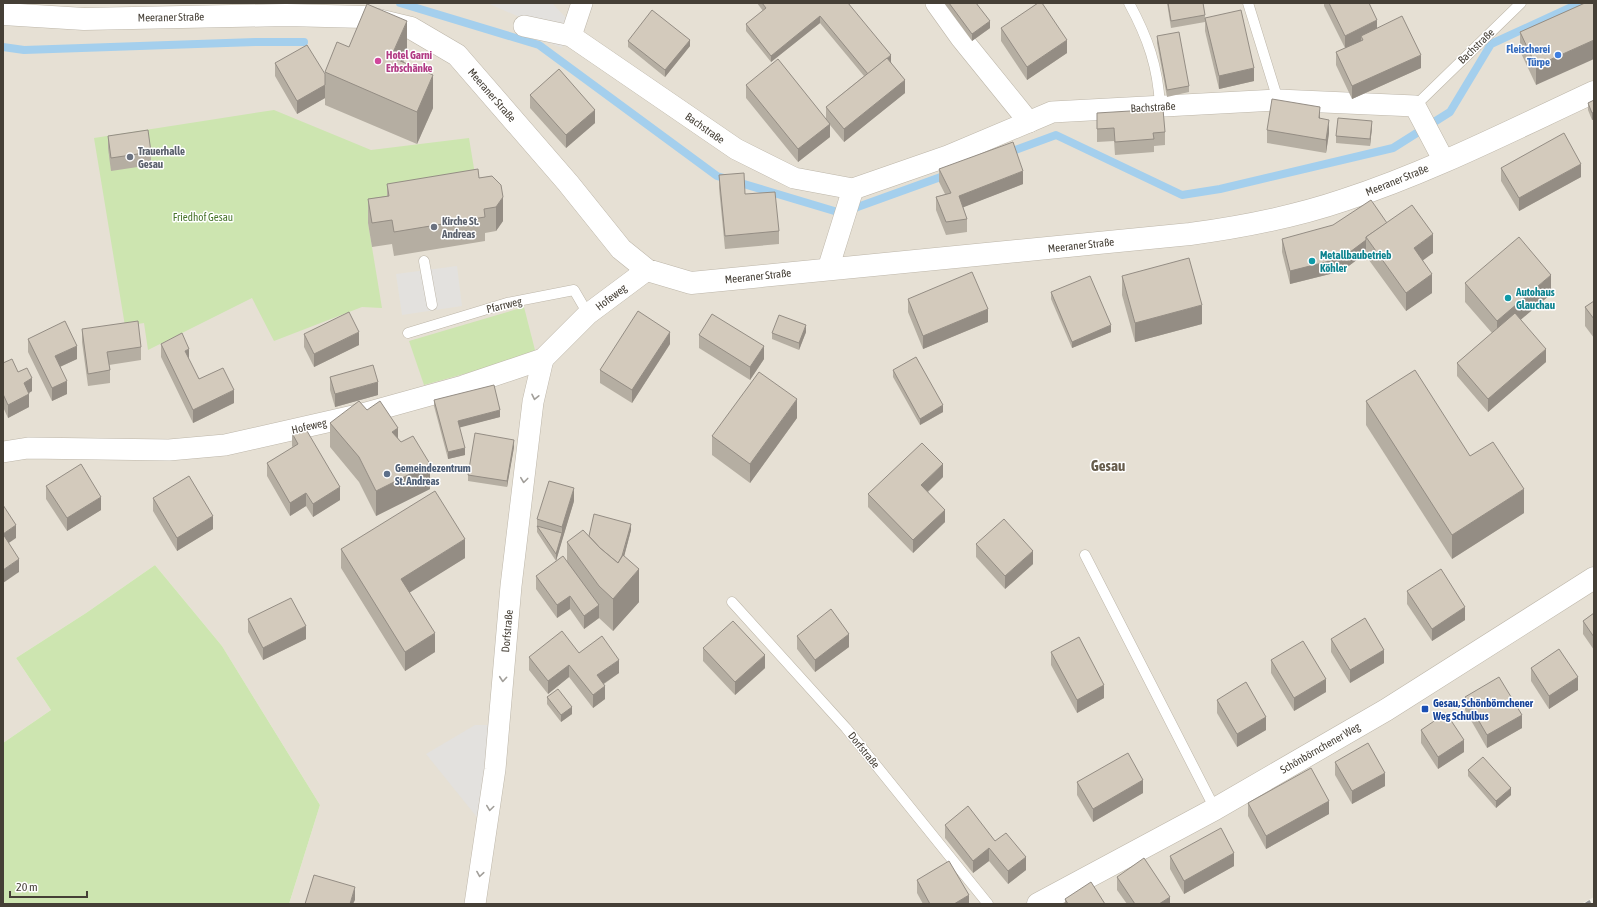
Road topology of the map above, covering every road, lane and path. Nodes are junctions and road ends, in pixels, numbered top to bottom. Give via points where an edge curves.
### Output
1 (582, 3) edge
2 (936, 3) edge
3 (1129, 3) edge
4 (1248, 3) edge
5 (1520, 3) edge
6 (285, 9) edge
7 (3, 14) edge
8 (524, 26) dead end
9 (571, 36) junction
10 (1594, 92) edge
11 (1278, 100) junction
12 (1160, 106) junction
13 (1415, 106) junction
14 (1029, 122) junction
15 (1444, 160) junction
16 (851, 195) junction
17 (424, 261) dead end
18 (828, 269) junction
19 (647, 270) junction
20 (432, 305) dead end
21 (588, 314) junction
22 (408, 333) dead end
23 (543, 359) junction
24 (3, 452) edge
25 (1085, 555) dead end
26 (1594, 578) edge
27 (732, 602) dead end
28 (1215, 809) junction
29 (475, 904) edge
30 (988, 904) edge
31 (1038, 904) edge

1 - 9 street
2 - 14 street
3 - 12 lane via 1153,55 1159,81
4 - 11 lane
5 - 13 lane, Bachstraße
6 - 7 street, Meeraner Straße via 84,19
6 - 19 street, Meeraner Straße via 365,17 411,28 457,55 568,183 621,249
8 - 9 street, Bachstraße
9 - 16 street, Bachstraße via 736,150 794,178
10 - 15 street, Meeraner Straße
11 - 12 street, Bachstraße
11 - 13 street, Bachstraße
12 - 14 street, Bachstraße via 1052,112
13 - 15 street
14 - 16 street, Bachstraße
15 - 18 street, Meeraner Straße via 1344,200 1294,215 1243,226 1190,234
16 - 18 street
17 - 20 lane
18 - 19 street, Meeraner Straße via 691,283
19 - 21 street, Hofeweg
21 - 22 lane, Pfarrweg via 574,290 507,303
21 - 23 street, Hofeweg
23 - 24 street, Hofeweg via 396,405 225,445 169,450 28,448
23 -> 29 street, Dorfstraße via 534,402 511,586 496,769
25 - 28 lane
26 - 28 street, Schönbörnchener Weg via 1386,710
27 - 30 lane, Dorfstraße via 846,728
28 - 31 street, Schönbörnchener Weg

